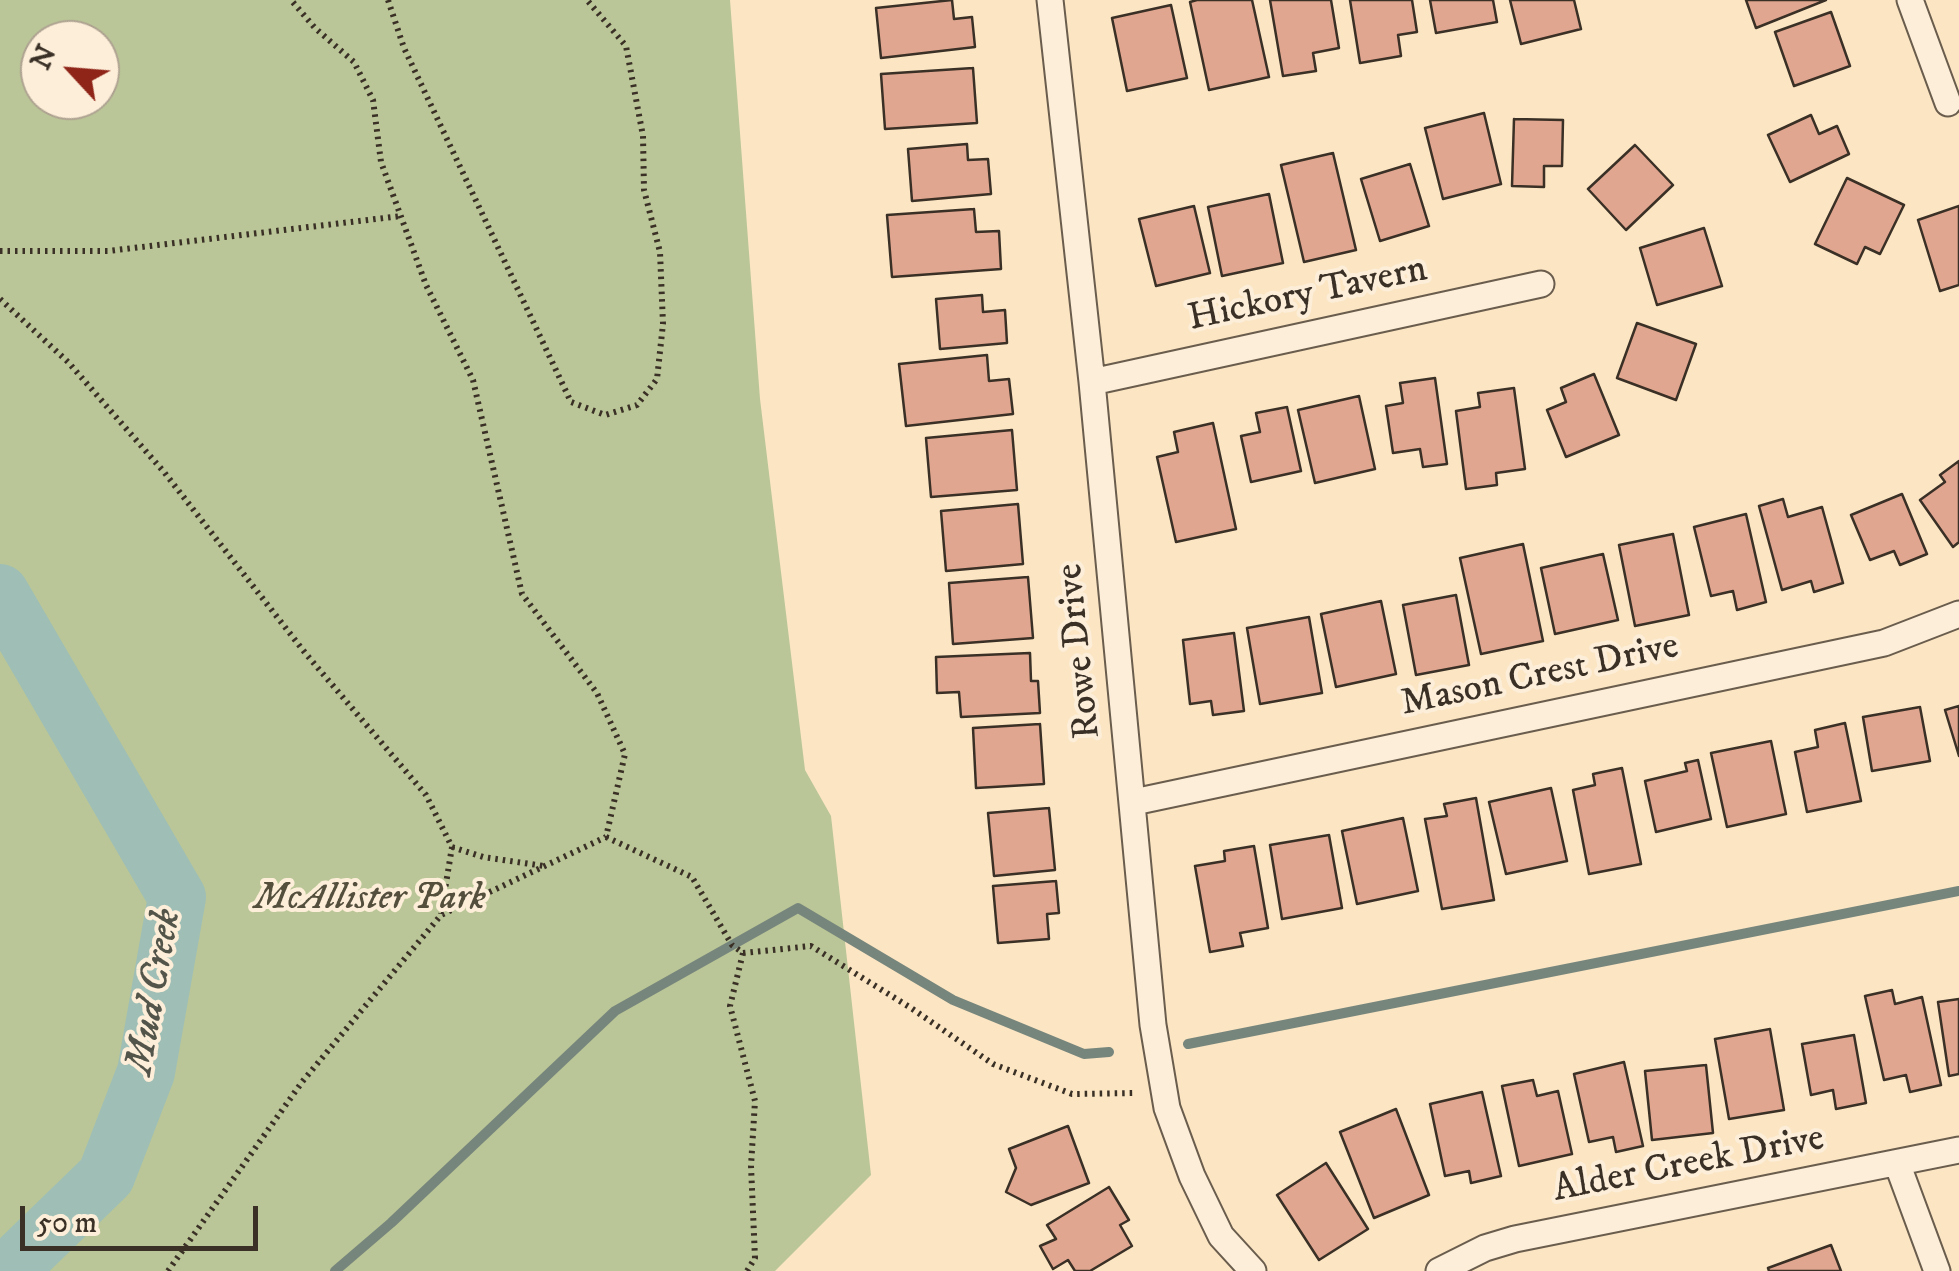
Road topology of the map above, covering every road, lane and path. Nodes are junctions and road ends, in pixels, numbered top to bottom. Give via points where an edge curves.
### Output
1 (291, 0) edge
2 (388, 0) edge
3 (587, 0) edge
4 (1050, 0) edge
5 (1910, 0) edge
6 (1948, 103) dead end
7 (401, 216) junction
8 (0, 251) edge
9 (1540, 284) dead end
10 (0, 298) edge
11 (1092, 382) junction
12 (1959, 614) edge
13 (1134, 802) junction
14 (606, 837) junction
15 (452, 847) junction
16 (544, 866) junction
17 (441, 915) junction
18 (743, 953) junction
19 (1164, 1092) junction
20 (1959, 1150) edge
21 (1897, 1163) junction
22 (168, 1271) edge
23 (747, 1271) edge
24 (1253, 1271) edge
25 (1439, 1271) edge
26 (1937, 1271) edge

1 - 7 path via 354,62 367,87 381,162
2 - 3 path via 404,48 570,402 605,415 638,405 657,378 660,252 644,190 643,136 626,46
4 - 11 street, Rowe Drive
5 - 6 street
7 - 8 path via 108,251
7 - 14 path via 473,380 522,594 597,694 625,754
9 - 11 street, Hickory Tavern
10 - 15 path via 68,362 164,472 426,794
11 - 13 street, Rowe Drive
12 - 13 street, Mason Crest Drive via 1884,643
13 - 19 street, Rowe Drive via 1152,1025
14 - 16 path
14 - 18 path via 692,877
15 - 16 path
15 - 17 path
16 - 17 path
17 - 22 path via 302,1082
18 - 19 path via 811,946 993,1064 1072,1094
18 - 23 path via 730,1006 755,1101 755,1258
19 - 24 street, Rowe Drive via 1221,1236
20 - 21 street, Alder Creek Drive
21 - 25 street, Alder Creek Drive via 1515,1239
21 - 26 street

